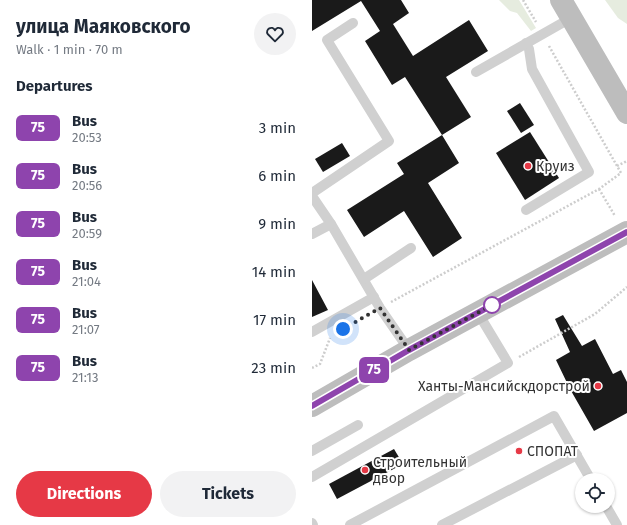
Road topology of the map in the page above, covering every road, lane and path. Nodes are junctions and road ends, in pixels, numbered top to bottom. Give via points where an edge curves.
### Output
1 (523, 0) edge
2 (566, 9) edge
3 (353, 23) dead end
4 (542, 34) junction
5 (526, 43) junction
6 (476, 72) dead end
7 (627, 113) edge
8 (627, 160) edge
9 (618, 166) junction
10 (599, 189) junction
11 (312, 192) edge
12 (312, 196) edge
13 (526, 210) dead end
14 (330, 224) junction
15 (626, 233) edge
16 (312, 234) edge
17 (411, 248) dead end
18 (364, 279) junction
19 (627, 287) edge
20 (374, 297) junction
21 (380, 308) junction
22 (478, 313) junction
23 (312, 332) edge
24 (325, 339) dead end
25 (409, 350) junction
26 (508, 363) junction
27 (312, 368) edge
28 (312, 406) edge
29 (358, 425) dead end
30 (312, 451) edge
31 (577, 455) junction
32 (587, 473) edge
33 (312, 477) edge
34 (610, 513) edge
35 (350, 525) edge
36 (442, 525) edge
37 (618, 525) edge

1 - 4 path
2 - 4 lane
2 - 7 main road
3 - 11 lane via 327,40 389,141
4 - 5 lane
4 - 9 path
5 - 6 lane
5 - 13 lane via 532,69 589,172
8 - 9 path
9 - 10 path via 622,173
10 - 15 path
10 - 21 path
12 - 14 lane
14 - 16 lane
14 - 18 lane
15 - 22 main road
17 - 18 lane
18 - 20 lane
19 - 26 path via 595,314
20 - 21 lane
20 - 23 lane
21 - 25 lane
22 - 25 main road
22 - 26 lane
24 - 27 path via 331,336 320,364
25 - 28 main road
26 - 33 lane
29 - 30 lane
31 - 32 lane
31 - 35 lane via 554,416
31 - 36 lane
34 - 37 lane

